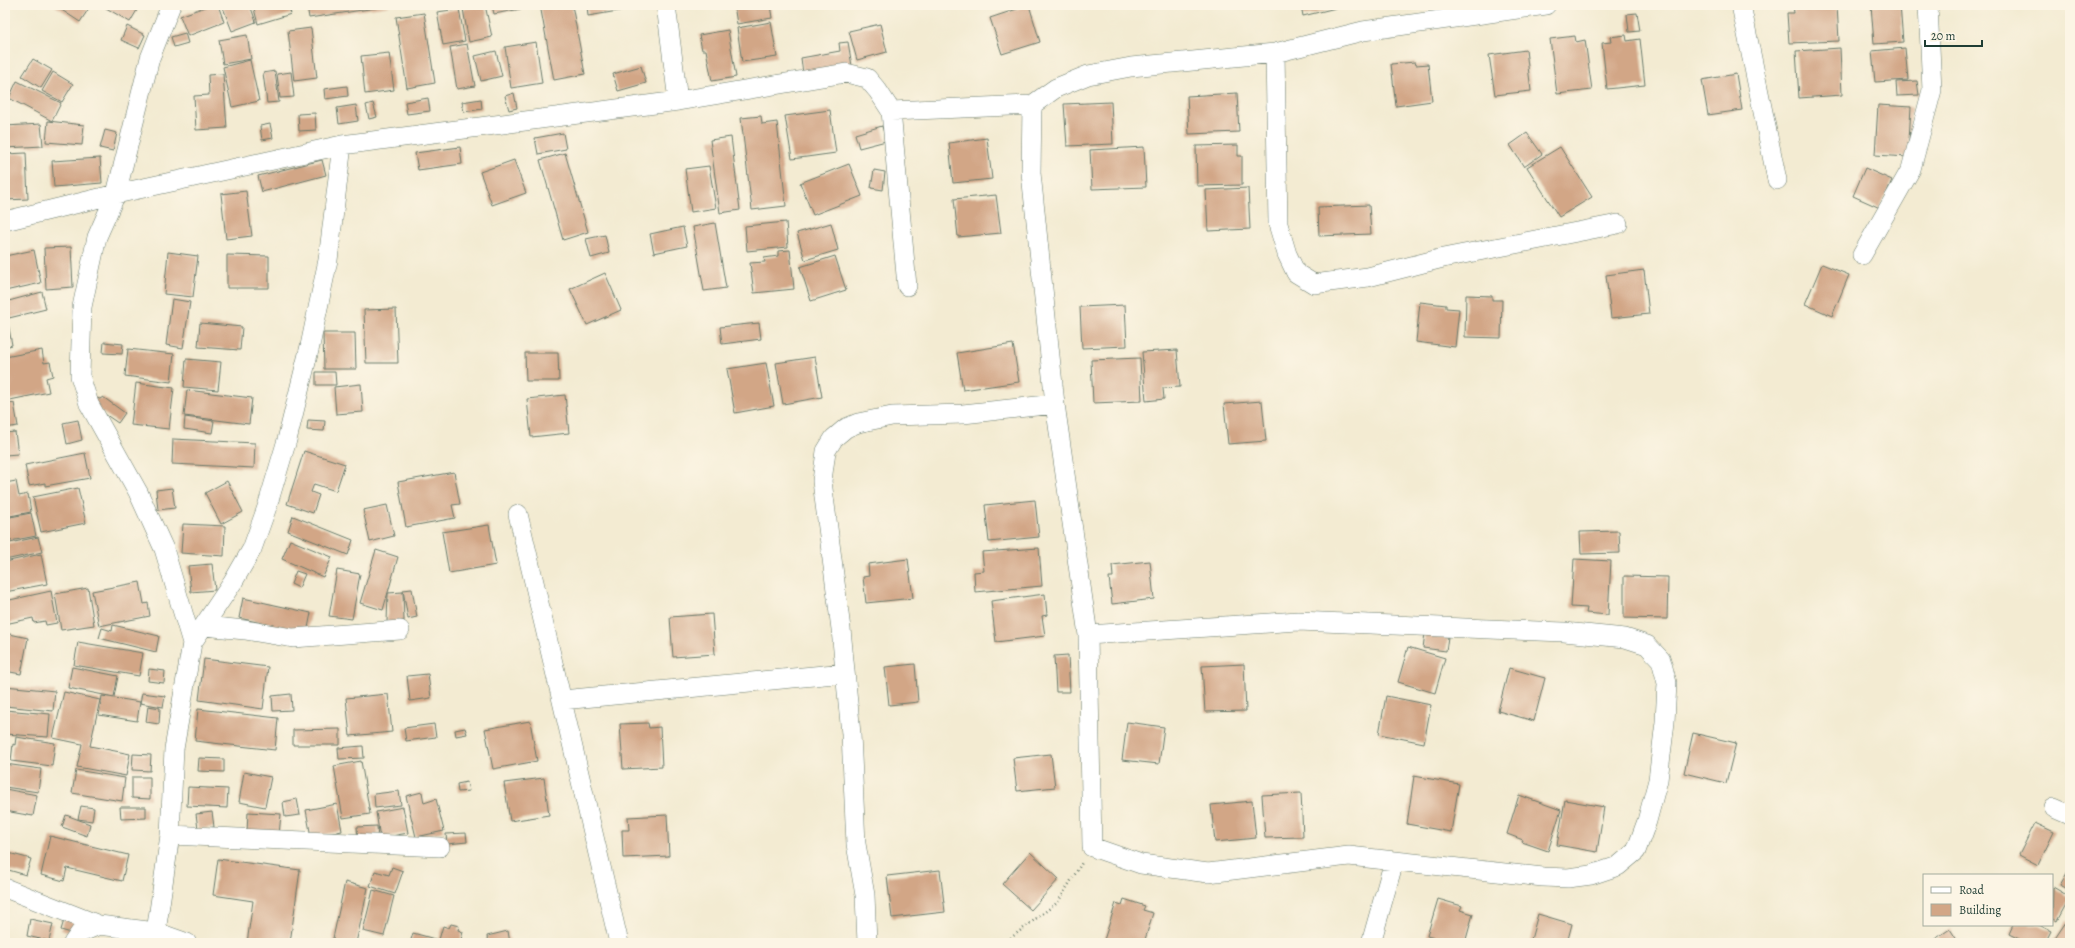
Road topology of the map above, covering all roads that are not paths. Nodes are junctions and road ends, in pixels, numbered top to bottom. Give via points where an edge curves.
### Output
1 (171, 5) edge
2 (666, 5) edge
3 (1546, 5) edge
4 (1741, 5) edge
5 (1928, 5) edge
6 (1274, 53) junction
7 (678, 101) junction
8 (1032, 105) junction
9 (891, 111) junction
10 (342, 145) junction
11 (1777, 180) dead end
12 (116, 194) junction
13 (5, 221) edge
14 (1618, 224) dead end
15 (1862, 255) dead end
16 (907, 286) dead end
17 (1055, 404) junction
18 (518, 514) dead end
19 (204, 626) junction
20 (400, 630) dead end
21 (1088, 635) junction
22 (192, 643) junction
23 (845, 673) junction
24 (562, 700) junction
25 (170, 835) junction
26 (440, 846) dead end
27 (1394, 861) junction
28 (5, 888) edge
29 (99, 925) junction
30 (156, 932) junction
31 (73, 943) edge
32 (187, 943) edge
33 (618, 943) edge
34 (867, 943) edge
35 (1371, 943) edge

1 - 12 street via 150,58
2 - 7 street
3 - 6 street via 1363,31
4 - 11 street
5 - 15 street via 1932,90 1911,169
6 - 8 street via 1130,67 1088,75 1056,88
6 - 14 street via 1278,224 1296,273 1314,284 1368,277 1443,258
7 - 9 street via 846,73 867,78
7 - 10 street
8 - 9 street
8 - 17 street via 1031,173
9 - 16 street
10 - 12 street
10 - 19 street via 328,260 287,440 252,549
12 - 13 street
12 - 22 street via 97,237 82,307 80,376 88,404 138,492 164,549
17 - 21 street
17 - 23 street via 963,414 892,416 858,423 846,428 834,438 826,451 822,481
18 - 24 street
19 - 20 street via 293,638
19 - 22 street
21 - 27 street via 1092,847 1141,864 1208,873 1349,856
21 - 27 street via 1298,621 1504,628 1625,638 1648,645 1661,660 1666,683 1665,722 1658,780 1636,851 1618,866 1591,875 1568,878
22 - 25 street via 174,750
23 - 24 street
23 - 34 street via 851,734 856,844 865,895
24 - 33 street
25 - 26 street
25 - 30 street
27 - 35 street
28 - 29 street
29 - 30 street
29 - 31 street via 80,934
30 - 32 street

